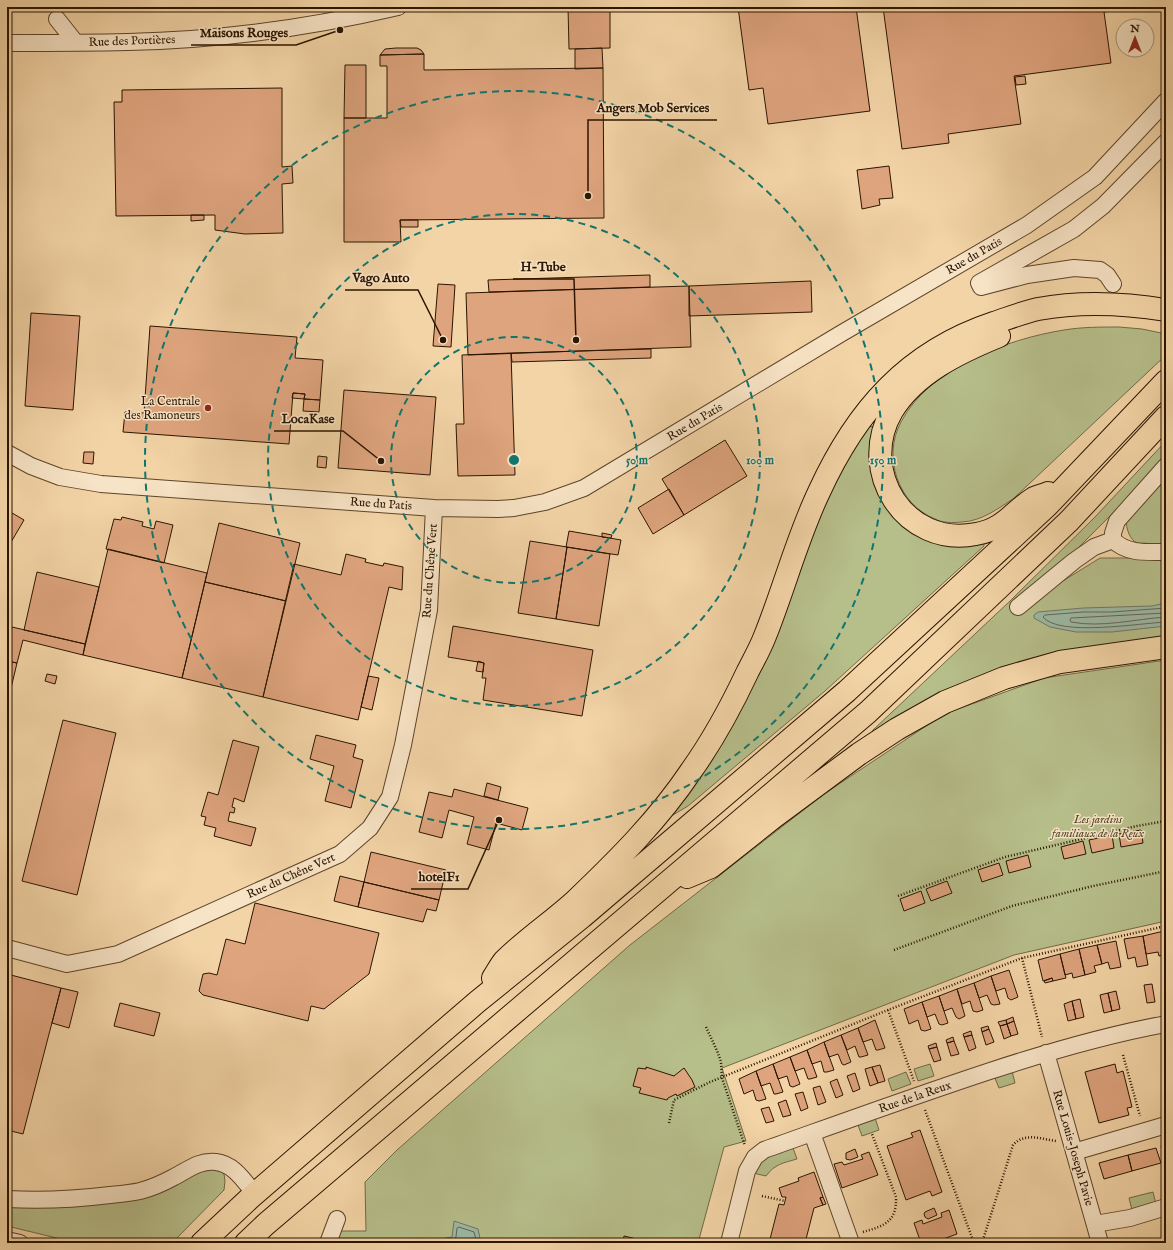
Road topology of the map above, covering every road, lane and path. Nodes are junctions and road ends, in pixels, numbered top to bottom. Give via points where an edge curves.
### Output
1 (398, 7) edge
2 (57, 19) dead end
3 (7, 43) edge
4 (76, 43) junction
5 (1163, 108) edge
6 (1166, 142) edge
7 (1113, 284) dead end
8 (1166, 310) edge
9 (1166, 325) edge
10 (1166, 381) edge
11 (1166, 417) edge
12 (7, 453) edge
13 (1166, 466) edge
14 (1066, 486) junction
15 (434, 508) junction
16 (1113, 540) junction
17 (1166, 552) edge
18 (1018, 607) dead end
19 (1166, 647) edge
20 (1166, 821) edge
21 (1166, 871) edge
22 (660, 889) junction
23 (898, 896) dead end
24 (1166, 926) edge
25 (7, 948) edge
26 (894, 950) dead end
27 (1022, 958) junction
28 (477, 1002) junction
29 (888, 1010) junction
30 (1166, 1024) edge
31 (706, 1027) dead end
32 (1046, 1053) junction
33 (1123, 1055) dead end
34 (722, 1078) junction
35 (914, 1080) dead end
36 (926, 1114) dead end
37 (1140, 1118) dead end
38 (668, 1123) dead end
39 (1166, 1125) edge
40 (812, 1133) junction
41 (872, 1134) dead end
42 (1073, 1148) junction
43 (755, 1157) junction
44 (255, 1194) junction
45 (762, 1196) dead end
46 (7, 1200) edge
47 (784, 1201) dead end
48 (1166, 1207) edge
49 (337, 1220) dead end
50 (1095, 1224) junction
51 (7, 1240) edge
52 (849, 1240) edge
53 (20, 1243) edge
54 (202, 1243) edge
55 (246, 1243) edge
56 (328, 1243) edge
57 (729, 1243) edge
58 (974, 1243) edge
59 (982, 1243) edge
60 (1100, 1243) edge

1 - 4 street, Rue des Portières via 317,24 254,33 176,40
2 - 4 street
3 - 4 street, Rue des Portières
5 - 15 street, Rue du Patis via 1095,177 1027,225 584,488 544,502 514,508
6 - 7 street via 1103,206 1074,229 979,283 981,287 1026,275 1074,268 1100,270 1108,275
8 - 28 highway via 1102,304 1063,305 1036,310 980,327 960,336 920,360 884,392 852,431 818,493 765,638 708,747 675,796 574,902 503,962
9 - 14 highway via 1134,319 1077,319 1002,334 933,370 909,390 892,410 886,423 880,449 880,463 891,495 914,521 938,533 962,536 985,532 1003,523 1034,498
10 - 14 highway
11 - 22 highway via 1069,521 868,712
12 - 15 street, Rue du Patis via 60,477 101,484
13 - 16 street via 1117,521
14 - 28 highway via 847,692 582,917
15 - 25 street, Rue du Chêne Vert via 429,610 403,745 390,797 370,828 340,854 118,954 67,964
16 - 17 street via 1132,551
16 - 18 street via 1074,561
19 - 22 highway via 1060,662 1004,678 945,702 859,754 711,867
20 - 23 path via 1005,856
21 - 26 path via 1012,906
22 - 55 highway
24 - 27 path
27 - 29 path
27 - 32 path
28 - 44 highway
29 - 34 path
29 - 35 path
30 - 32 street, Rue de la Reux
31 - 34 path via 721,1062
32 - 40 street, Rue de la Reux via 919,1094
32 - 42 street, Rue Louis-Joseph Pavie
33 - 37 path
34 - 38 path via 674,1100
34 - 43 path via 744,1144
36 - 58 path
39 - 42 street
40 - 43 street, Rue de la Reux via 764,1150
40 - 52 street
41 - 52 path via 896,1197 895,1213 885,1224
42 - 50 street, Rue Louis-Joseph Pavie
42 - 59 path via 1030,1137 1017,1141 1011,1149
43 - 57 street via 747,1171
44 - 46 street via 236,1171 227,1165 206,1162 196,1164 156,1186 139,1191 95,1197
44 - 54 highway
45 - 47 path
48 - 50 street via 1130,1218
49 - 56 street
50 - 60 street, Rue Louis-Joseph Pavie
51 - 53 street

